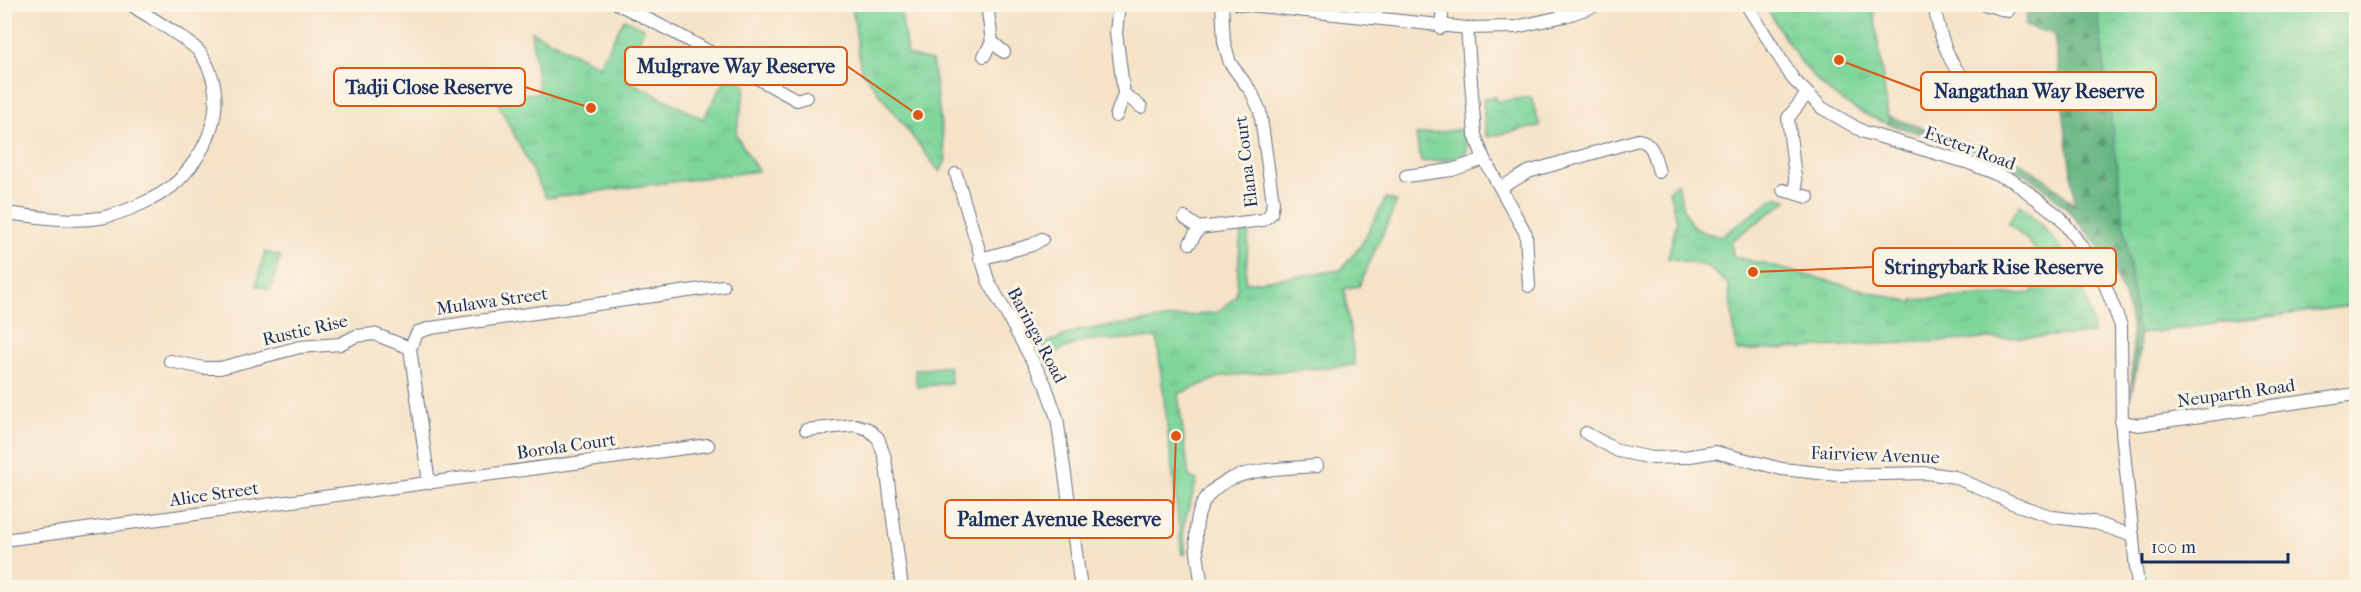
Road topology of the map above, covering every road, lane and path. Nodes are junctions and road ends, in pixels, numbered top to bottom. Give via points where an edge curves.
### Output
1 (130, 4) edge
2 (618, 4) edge
3 (987, 4) edge
4 (1119, 4) edge
5 (1222, 4) edge
6 (1239, 4) edge
7 (1443, 4) edge
8 (1600, 4) edge
9 (1746, 4) edge
10 (1934, 4) edge
11 (1984, 4) edge
12 (642, 9) edge
13 (2008, 11) dead end
14 (1441, 28) junction
15 (1467, 28) junction
16 (992, 42) junction
17 (1004, 52) dead end
18 (984, 56) dead end
19 (1124, 94) junction
20 (1806, 95) junction
21 (806, 97) dead end
22 (1986, 97) dead end
23 (1141, 107) dead end
24 (1116, 116) dead end
25 (1484, 159) junction
26 (1659, 172) dead end
27 (956, 174) dead end
28 (1406, 176) dead end
29 (1502, 187) junction
30 (1783, 190) dead end
31 (4, 213) edge
32 (1185, 218) dead end
33 (1199, 228) junction
34 (1042, 240) dead end
35 (1190, 243) dead end
36 (980, 259) junction
37 (723, 286) dead end
38 (1529, 286) dead end
39 (410, 348) junction
40 (170, 361) dead end
41 (2356, 394) edge
42 (2121, 421) junction
43 (806, 430) dead end
44 (1586, 433) dead end
45 (708, 446) dead end
46 (1317, 466) dead end
47 (429, 483) junction
48 (2133, 536) junction
49 (4, 540) edge
50 (902, 588) edge
51 (1081, 588) edge
52 (1202, 588) edge
53 (2138, 588) edge

1 - 31 street via 201,52 218,102 208,139 177,182 143,203 100,218 54,219
2 - 12 street
3 - 16 street
4 - 19 street via 1116,33
5 - 33 street, Elana Court via 1224,42 1230,63 1260,111 1273,202 1271,214 1263,220
6 - 14 street
7 - 14 street
8 - 15 street via 1516,27
9 - 20 street, Exeter Road
10 - 22 street via 1954,67 1965,82
11 - 13 street
12 - 21 street via 797,100
14 - 15 street
15 - 25 street via 1475,135
16 - 17 street
16 - 18 street
19 - 23 street
19 - 24 street
20 - 30 street via 1788,118 1803,195
20 - 42 street, Exeter Road via 1834,117 1864,132 2002,176 2031,192 2060,217 2102,277 2118,316 2123,343
25 - 28 street via 1452,170
25 - 29 street
26 - 29 street via 1651,147 1644,141 1632,140 1528,172
27 - 36 street, Baringa Road
29 - 38 street via 1526,234
32 - 33 street
33 - 35 street
34 - 36 street
36 - 51 street, Baringa Road via 999,303 1045,384 1057,418
37 - 39 street, Mulawa Street via 431,328 418,332
39 - 40 street, Rustic Rise via 374,334 356,336 340,344 300,346 220,368
39 - 47 street
41 - 42 street, Neuparth Road via 2138,425
42 - 48 street, Exeter Road
43 - 50 street via 855,425 878,438 885,458
44 - 48 street, Fairview Avenue via 1618,451 1652,458 1715,452 1782,469 1838,475 1927,473 1955,477 2043,513 2093,522
45 - 47 street, Borola Court
46 - 52 street via 1238,474 1221,483 1207,498 1199,516 1196,535
47 - 49 street, Alice Street
48 - 53 street, Exeter Road

